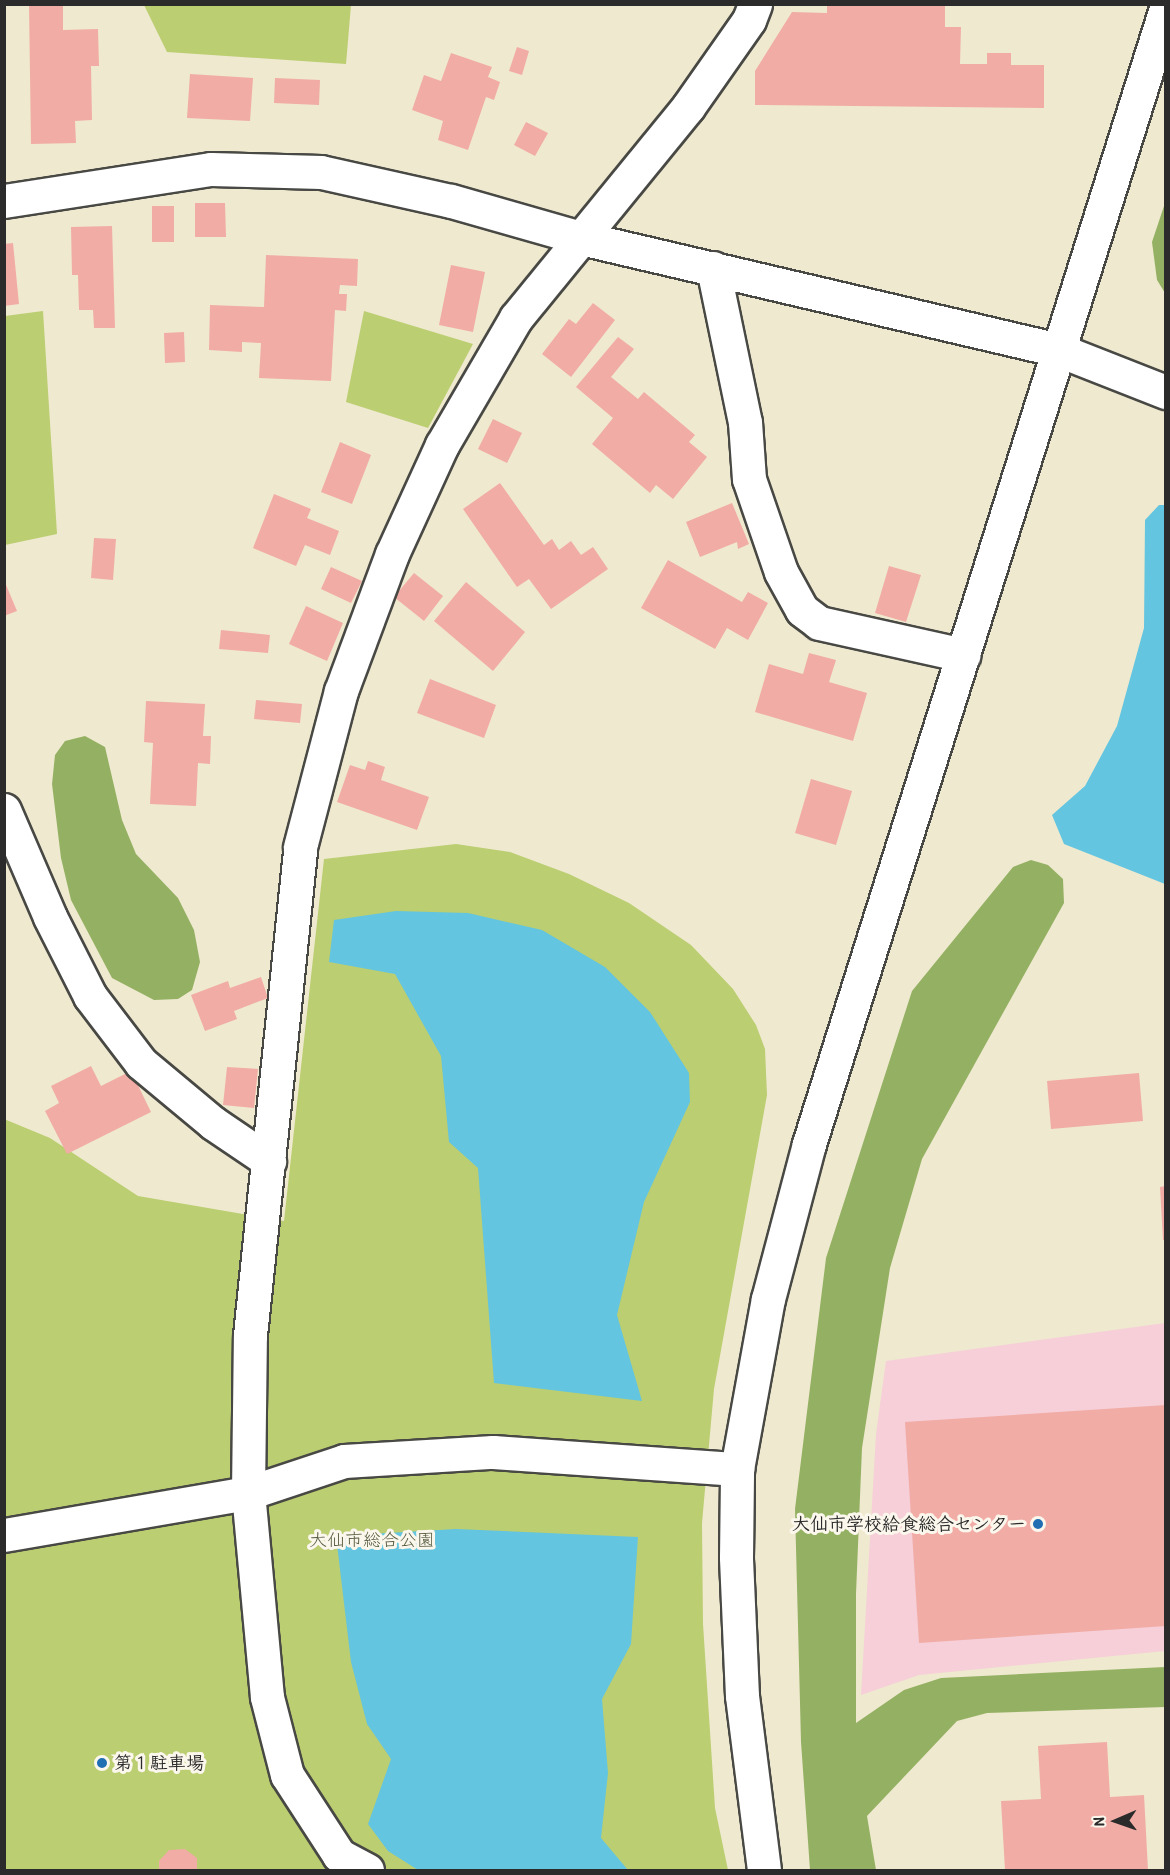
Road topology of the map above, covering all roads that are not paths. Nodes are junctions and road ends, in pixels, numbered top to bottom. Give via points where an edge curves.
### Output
1 (755, 4) edge
2 (1166, 8) edge
3 (4, 201) edge
4 (581, 238) junction
5 (713, 268) junction
6 (1056, 349) junction
7 (1166, 392) edge
8 (963, 655) junction
9 (4, 810) edge
10 (269, 1161) junction
11 (737, 1469) junction
12 (248, 1493) junction
13 (4, 1535) edge
14 (367, 1870) edge
15 (764, 1870) edge

1 - 4 street via 687,107
2 - 6 street
3 - 4 street via 211,169 321,172 451,201
4 - 5 street
4 - 10 street via 516,318 442,445 392,554 341,691 300,847
5 - 6 street
5 - 8 street via 744,422 749,479 781,572 802,610 819,623
6 - 7 street
6 - 8 street
8 - 11 street via 809,1144 768,1299
9 - 10 street via 50,917 90,996 141,1063 213,1123
10 - 12 street via 250,1335
11 - 12 street via 493,1452 344,1461
11 - 15 street via 742,1696
12 - 13 street
12 - 14 street via 267,1697 287,1775 339,1855

